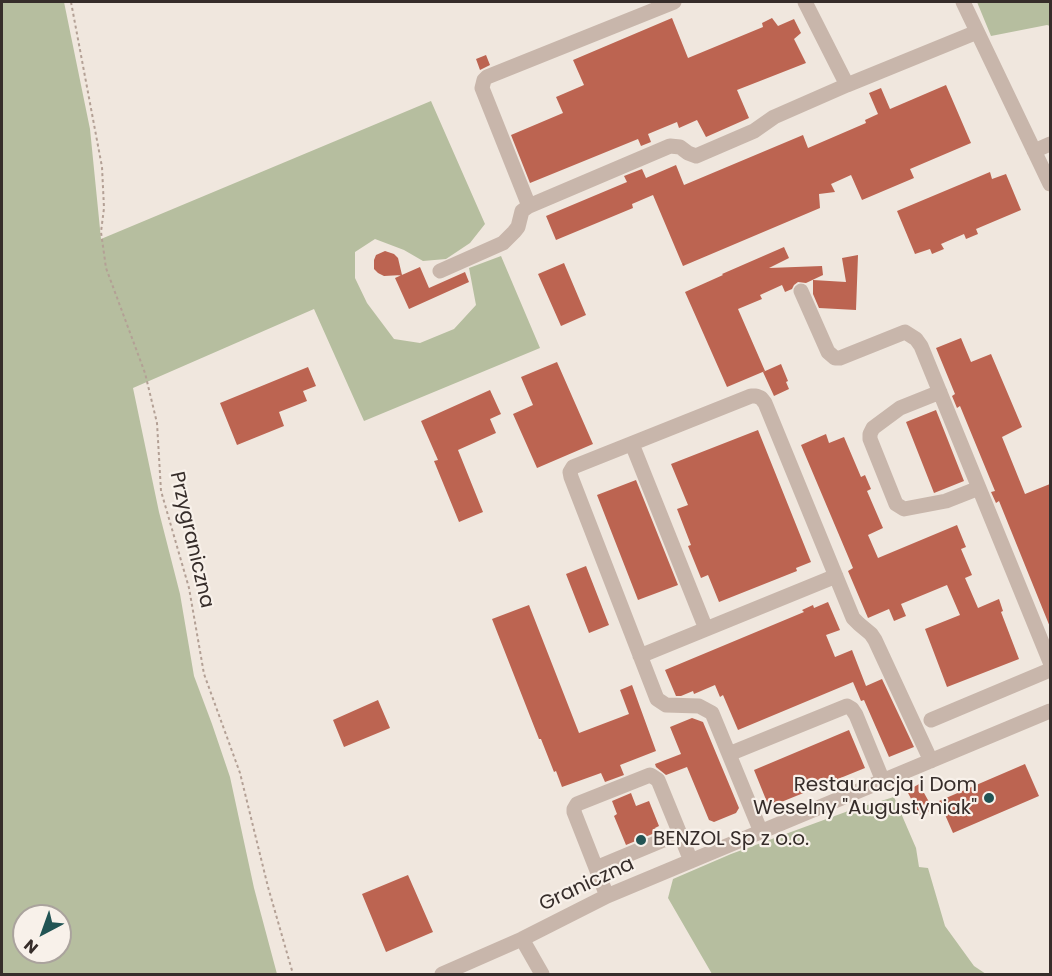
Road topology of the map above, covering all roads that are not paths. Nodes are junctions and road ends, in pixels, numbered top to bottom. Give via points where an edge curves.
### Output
1 (674, 2) edge
2 (805, 2) edge
3 (963, 2) edge
4 (977, 32) junction
5 (847, 85) junction
6 (1050, 144) edge
7 (1035, 151) junction
8 (1050, 184) edge
9 (529, 206) junction
10 (440, 271) dead end
11 (801, 291) dead end
12 (940, 392) junction
13 (632, 444) junction
14 (979, 488) junction
15 (836, 576) junction
16 (706, 629) junction
17 (640, 656) junction
18 (1050, 662) edge
19 (1050, 670) edge
20 (1050, 711) edge
21 (931, 720) dead end
22 (729, 754) junction
23 (931, 761) junction
24 (883, 781) junction
25 (761, 832) junction
26 (680, 833) junction
27 (691, 861) junction
28 (596, 868) junction
29 (607, 896) junction
30 (522, 939) junction
31 (442, 975) edge
32 (542, 975) edge

1 - 9 street via 484,80 482,88
2 - 5 street
3 - 4 street
4 - 5 street
4 - 7 street
5 - 9 street via 696,156 670,146
6 - 7 street
7 - 8 street
9 - 10 street via 522,211 518,227 503,243
11 - 12 street via 832,356 840,358 905,332 921,346
12 - 14 street
12 - 14 street via 900,408 873,428 870,440 896,504 904,509 946,501
13 - 15 street via 751,396 761,398
13 - 16 street
13 - 17 street via 570,471
14 - 18 street
15 - 16 street
15 - 23 street via 853,618 875,640
16 - 17 street
17 - 22 street via 657,699 670,706 699,706 712,713
19 - 21 street
20 - 23 street, Graniczna
22 - 24 street via 847,706 856,715
22 - 25 street
23 - 24 street, Graniczna
24 - 25 street, Graniczna
25 - 27 street, Graniczna
26 - 27 street
26 - 28 street
26 - 28 street via 658,780 650,775 577,804 574,812
27 - 29 street, Graniczna
28 - 29 street
29 - 30 street, Graniczna
30 - 31 street, Graniczna
30 - 32 street

